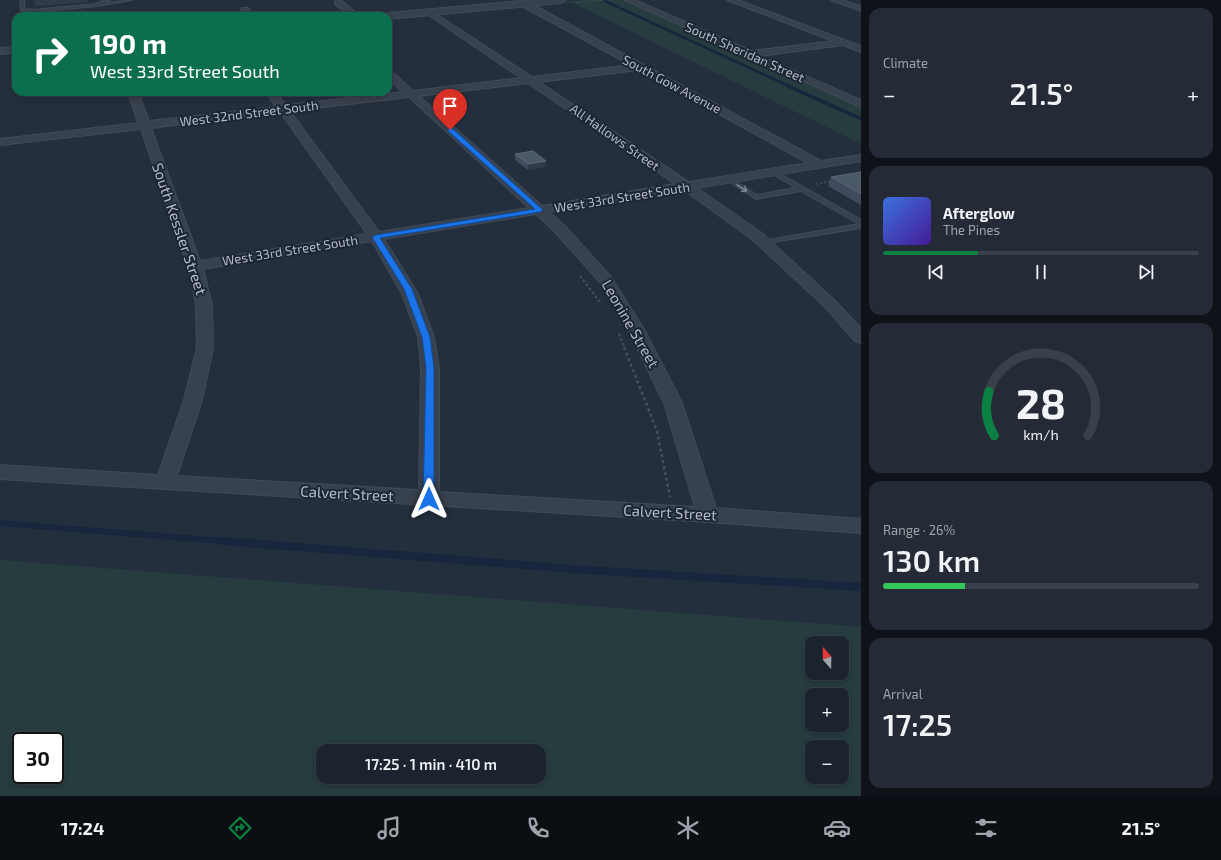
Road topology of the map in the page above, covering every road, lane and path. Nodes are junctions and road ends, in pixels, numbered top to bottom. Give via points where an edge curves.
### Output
1 (22, 0) edge
2 (108, 0) edge
3 (130, 0) edge
4 (561, 0) edge
5 (602, 0) edge
6 (629, 0) edge
7 (731, 0) edge
8 (834, 0) edge
9 (338, 2) dead end
10 (530, 2) edge
11 (579, 2) dead end
12 (103, 4) junction
13 (440, 4) dead end
14 (861, 9) edge
15 (450, 10) junction
16 (350, 12) edge
17 (430, 12) junction
18 (392, 16) edge
19 (861, 41) edge
20 (844, 43) junction
21 (861, 49) edge
22 (12, 50) edge
23 (0, 52) edge
24 (750, 54) junction
25 (640, 67) junction
26 (392, 77) edge
27 (531, 80) junction
28 (410, 94) junction
29 (134, 96) edge
30 (274, 96) edge
31 (861, 104) edge
32 (283, 109) junction
33 (144, 125) junction
34 (0, 142) edge
35 (861, 158) edge
36 (820, 164) junction
37 (773, 172) junction
38 (728, 179) junction
39 (838, 180) edge
40 (686, 186) junction
41 (800, 188) junction
42 (540, 210) junction
43 (861, 224) edge
44 (376, 237) junction
45 (763, 243) junction
46 (193, 266) junction
47 (579, 274) dead end
48 (601, 304) dead end
49 (617, 330) dead end
50 (861, 338) edge
51 (0, 472) edge
52 (165, 483) junction
53 (662, 497) dead end
54 (429, 499) junction
55 (708, 515) junction
56 (861, 526) edge

1 - 12 lane via 22,9 32,11
2 - 12 lane
3 - 12 lane
4 - 10 street
5 - 11 path
6 - 24 street, South Sheridan Street
7 - 20 street
8 - 14 street
9 - 16 street
10 - 15 street
10 - 25 street, South Gow Avenue
13 - 15 street
15 - 17 street
17 - 18 street
17 - 27 street, All Hallows Street
19 - 20 street
20 - 21 street
20 - 24 street
22 - 23 street
24 - 31 street, South Sheridan Street
25 - 27 street, West 32nd Street South
25 - 36 street, South Gow Avenue
26 - 28 street, Leonine Street
27 - 28 street, West 32nd Street South
27 - 40 street, All Hallows Street
28 - 32 street, West 32nd Street South
28 - 42 street, Leonine Street
29 - 33 street, South Kessler Street
30 - 32 street
32 - 33 street, West 32nd Street South
32 - 44 street
33 - 34 street, West 32nd Street South
33 - 46 street, South Kessler Street
35 - 36 street, West 33rd Street South
36 - 37 street, West 33rd Street South
37 - 38 street, West 33rd Street South
37 - 41 lane
38 - 40 street, West 33rd Street South
38 -> 41 lane via 756,197
39 - 41 path
40 - 42 street, West 33rd Street South
40 - 45 street, All Hallows Street
41 - 43 lane
42 - 44 street, West 33rd Street South
42 - 55 street, Leonine Street via 606,280 631,319 673,403
43 - 45 lane
44 - 46 street, West 33rd Street South
44 - 54 street via 408,289 426,337 430,368
45 - 50 street, All Hallows Street via 830,304
46 - 52 street, South Kessler Street via 198,276 204,305 205,348 193,400
47 - 48 path
49 - 53 path via 657,432 670,498
51 - 52 street, Calvert Street
52 - 54 street, Calvert Street
54 - 55 street, Calvert Street
55 - 56 street, Calvert Street

